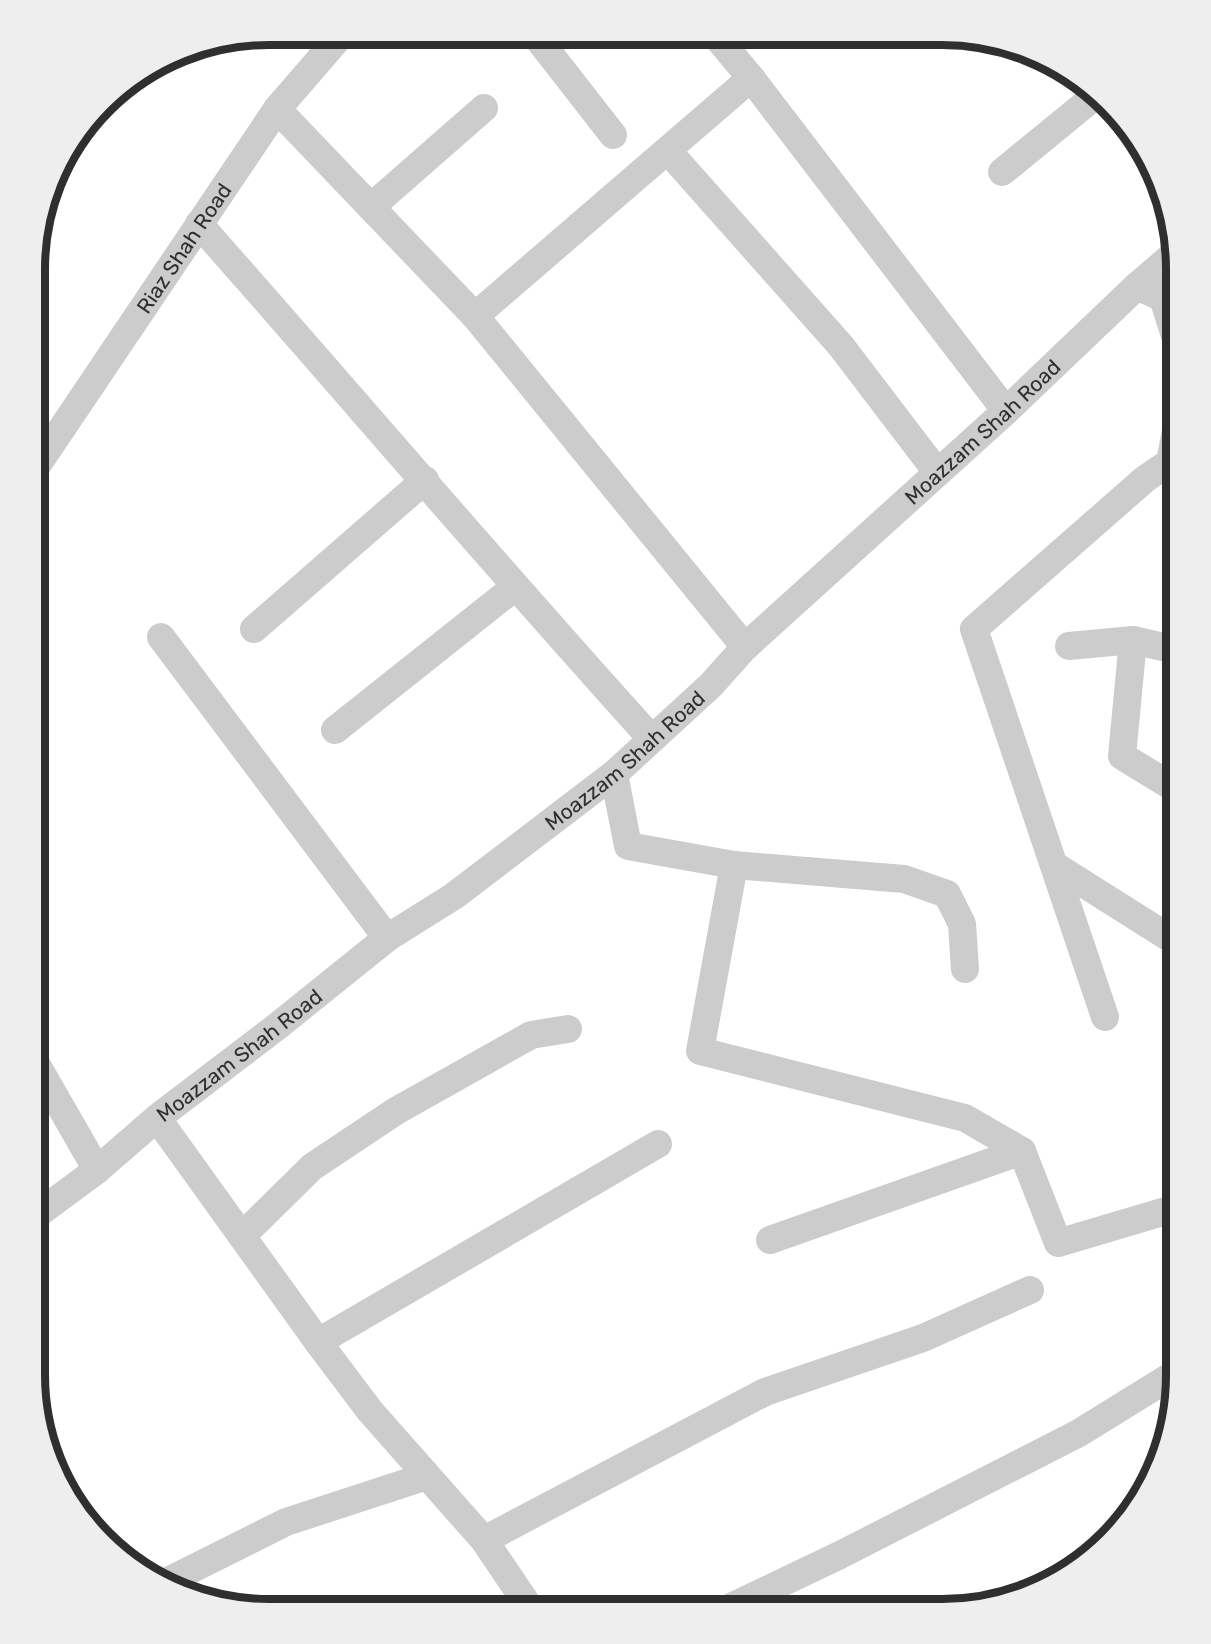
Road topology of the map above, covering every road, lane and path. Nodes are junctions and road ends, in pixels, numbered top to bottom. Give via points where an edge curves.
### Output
1 (332, 45) edge
2 (543, 45) edge
3 (724, 45) edge
4 (751, 78) junction
5 (1089, 101) edge
6 (484, 108) dead end
7 (277, 109) junction
8 (613, 135) dead end
9 (668, 151) junction
10 (1002, 172) dead end
11 (371, 207) junction
12 (199, 224) junction
13 (1166, 261) edge
14 (1137, 286) junction
15 (1166, 307) edge
16 (475, 316) junction
17 (1006, 411) junction
18 (45, 455) edge
19 (1166, 467) edge
20 (937, 472) junction
21 (425, 480) junction
22 (515, 587) junction
23 (254, 629) dead end
24 (161, 637) dead end
25 (1133, 640) junction
26 (1069, 646) dead end
27 (745, 647) junction
28 (1166, 648) edge
29 (335, 730) dead end
30 (651, 738) junction
31 (614, 774) junction
32 (1166, 783) edge
33 (734, 865) junction
34 (1054, 865) junction
35 (1166, 936) edge
36 (387, 938) junction
37 (965, 969) dead end
38 (1105, 1017) dead end
39 (568, 1029) dead end
40 (45, 1079) edge
41 (157, 1118) junction
42 (658, 1144) dead end
43 (1022, 1151) junction
44 (97, 1170) junction
45 (45, 1209) edge
46 (1166, 1211) edge
47 (242, 1236) junction
48 (770, 1239) dead end
49 (1030, 1290) dead end
50 (318, 1342) junction
51 (1166, 1379) edge
52 (427, 1476) junction
53 (484, 1540) junction
54 (174, 1578) edge
55 (524, 1599) edge
56 (748, 1599) edge

1 - 7 street, Riaz Shah Road
2 - 8 street
3 - 4 street
4 - 9 street
4 - 17 street
5 - 10 street
6 - 11 street
7 - 11 street
7 - 12 street, Riaz Shah Road
9 - 16 street
9 - 20 street via 841,346
11 - 16 street
12 - 18 street, Riaz Shah Road
12 - 21 street
13 - 14 street, Moazzam Shah Road
14 - 15 street via 1163,298
14 - 17 street, Moazzam Shah Road
16 - 27 street
17 - 20 street, Moazzam Shah Road
19 - 34 street via 1145,479 974,629
20 - 27 street, Moazzam Shah Road
21 - 22 street
21 - 23 street
22 - 29 street
22 - 30 street
24 - 36 street
25 - 26 street
25 - 28 street
25 - 32 street via 1122,756
27 - 30 street, Moazzam Shah Road
30 - 31 street, Moazzam Shah Road
31 - 33 street via 628,846
31 - 36 street, Moazzam Shah Road via 454,896
33 - 37 street via 904,879 947,894 962,924
33 - 43 street via 700,1051 965,1118
34 - 35 street
34 - 38 street
36 - 41 street, Moazzam Shah Road
39 - 47 street via 531,1035 396,1111 312,1167
40 - 44 street
41 - 44 street, Moazzam Shah Road
41 - 47 street
42 - 50 street
43 - 46 street via 1058,1243
43 - 48 street
44 - 45 street, Moazzam Shah Road
47 - 50 street
49 - 53 street via 923,1338 765,1392
50 - 52 street via 370,1411
51 - 56 street via 1079,1433
52 - 53 street
52 - 54 street via 286,1522
53 - 55 street

